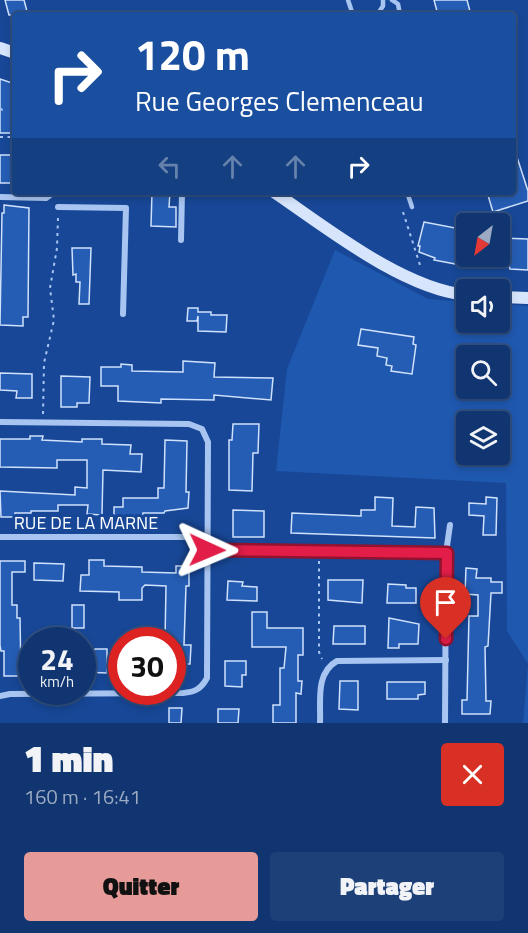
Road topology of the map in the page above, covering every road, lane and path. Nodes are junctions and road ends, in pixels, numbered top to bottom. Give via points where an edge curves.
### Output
1 (392, 0) edge
2 (399, 12) edge
3 (39, 195) edge
4 (182, 195) edge
5 (278, 195) edge
6 (409, 195) edge
7 (0, 198) edge
8 (58, 207) joint
9 (412, 207) dead end
10 (404, 215) dead end
11 (181, 240) dead end
12 (410, 265) dead end
13 (419, 269) junction
14 (427, 273) dead end
15 (456, 290) edge
16 (510, 294) edge
17 (528, 298) edge
18 (123, 314) dead end
19 (0, 422) edge
20 (43, 423) junction
21 (450, 525) dead end
22 (0, 537) edge
23 (208, 537) junction
24 (207, 550) junction
25 (320, 552) junction
26 (447, 553) junction
27 (446, 660) junction
28 (326, 670) junction
29 (0, 696) edge
30 (320, 723) edge
31 (446, 723) edge

1 - 2 lane
3 - 7 street
4 - 11 street
5 - 15 main road via 390,267 439,289
6 - 9 lane
8 - 18 street via 126,208
8 - 20 path via 57,248 50,288 54,320 44,363
10 - 13 path
12 - 13 path
13 - 14 path
16 - 17 main road
19 - 20 street
20 - 23 street via 189,424 202,429 208,442
21 - 26 street
22 - 23 street, RUE DE LA MARNE
23 - 24 street
24 - 25 street
24 - 29 street via 207,678 198,690
25 - 26 street
25 - 28 path via 319,652
26 - 27 street
27 - 28 street via 343,659
27 - 31 street
28 - 30 street

